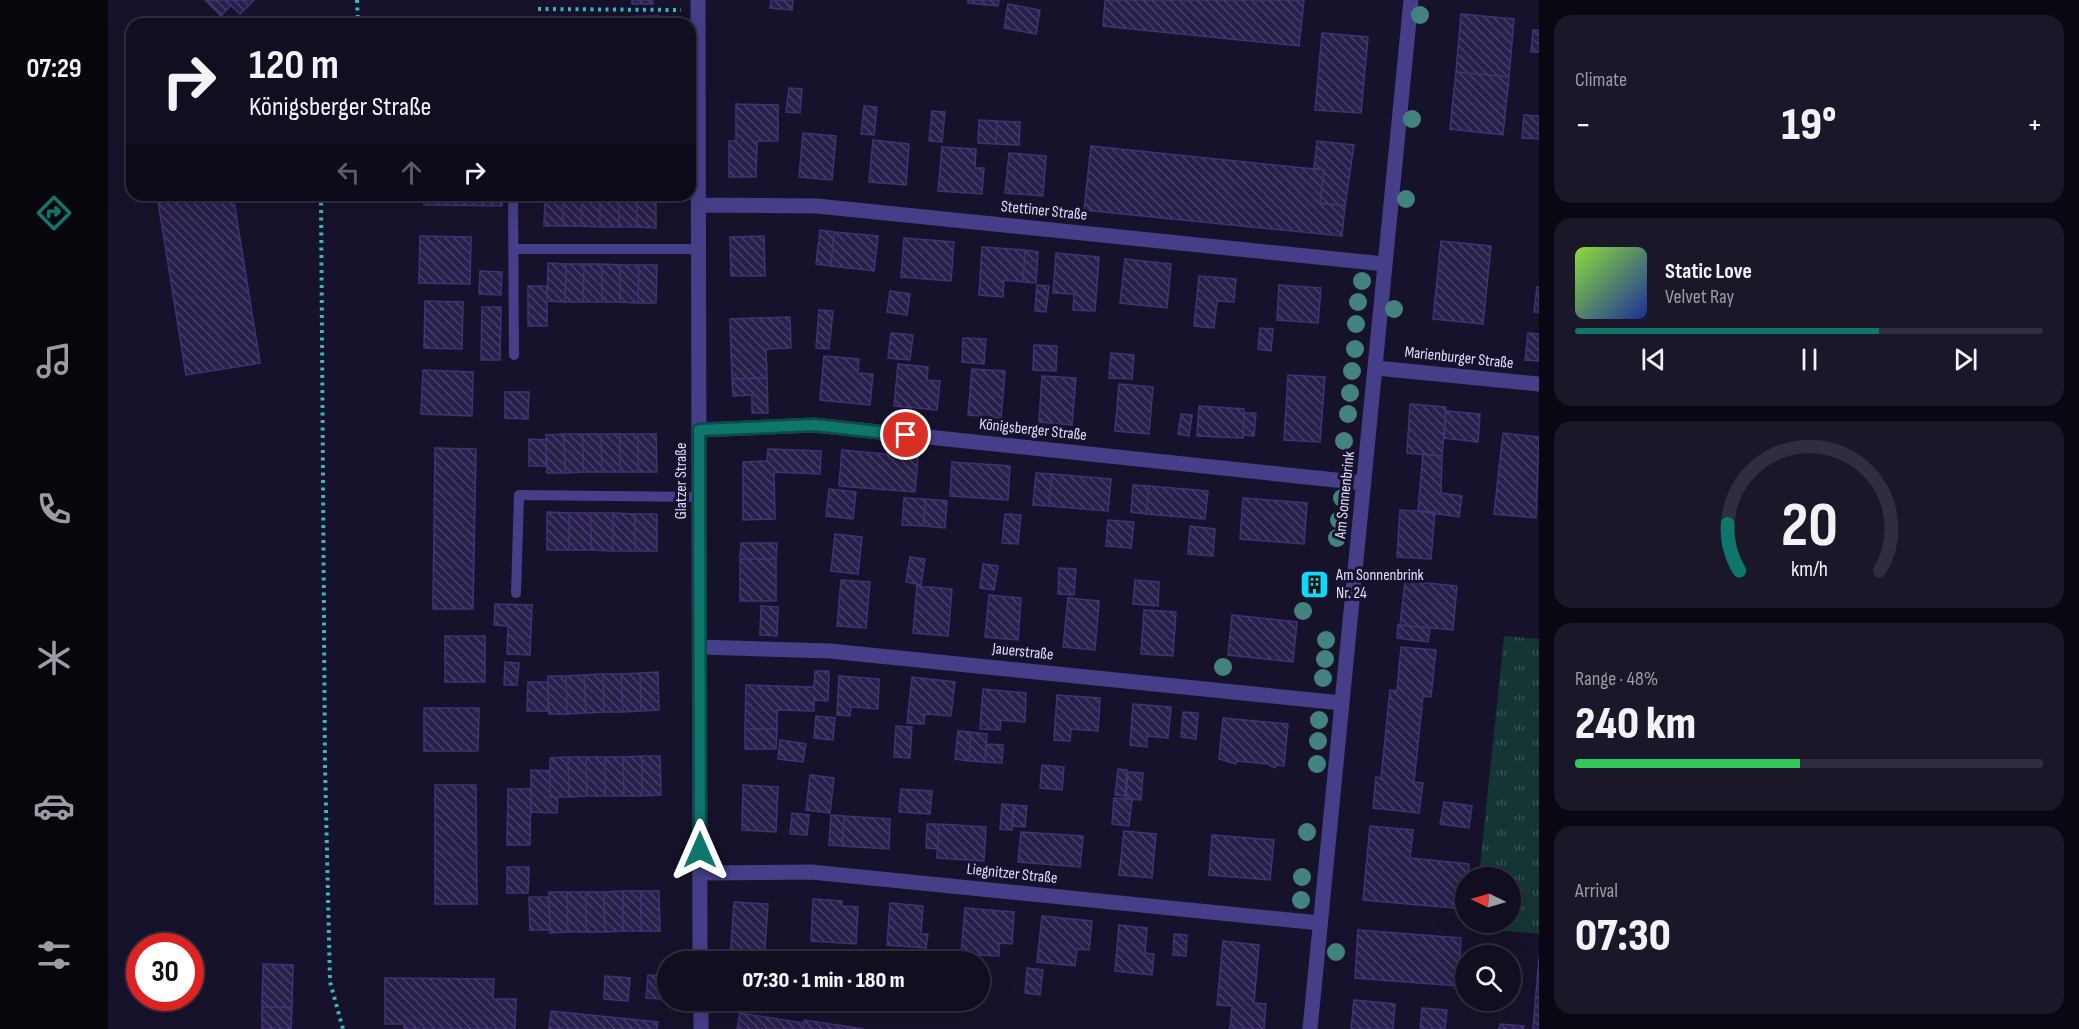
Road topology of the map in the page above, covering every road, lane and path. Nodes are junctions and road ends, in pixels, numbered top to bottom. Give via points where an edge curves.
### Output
1 (357, 0) edge
2 (1411, 0) edge
3 (698, 5) edge
4 (538, 9) dead end
5 (358, 18) edge
6 (321, 201) edge
7 (513, 201) edge
8 (699, 205) junction
9 (515, 249) junction
10 (699, 249) junction
11 (1385, 264) junction
12 (514, 355) dead end
13 (1376, 368) junction
14 (1539, 384) edge
15 (699, 430) junction
16 (1364, 483) junction
17 (699, 497) junction
18 (516, 593) dead end
19 (700, 647) junction
20 (1342, 703) junction
21 (700, 873) junction
22 (1320, 923) junction
23 (700, 951) edge
24 (701, 1011) edge
25 (342, 1029) edge
26 (702, 1029) edge
27 (1310, 1029) edge

1 - 5 path
2 - 11 street, Am Sonnenbrink
3 - 4 path
3 - 8 street, Glatzer Straße
6 - 25 path via 330,982
7 - 9 lane
8 - 10 street, Glatzer Straße
8 - 11 street, Stettiner Straße via 817,206
9 - 10 lane
9 - 12 lane
10 - 15 street, Glatzer Straße
11 - 13 street, Am Sonnenbrink
13 - 14 street, Marienburger Straße
13 - 16 street, Am Sonnenbrink
15 - 16 street, Königsberger Straße via 814,425
15 - 17 street, Glatzer Straße
16 - 20 street, Am Sonnenbrink
17 - 18 lane via 519,495
17 - 19 street, Glatzer Straße
19 - 20 street, Jauerstraße via 830,651
19 - 21 street, Glatzer Straße
20 - 22 street, Am Sonnenbrink
21 - 22 street, Liegnitzer Straße via 811,872
21 - 23 street, Glatzer Straße
22 - 27 street, Am Sonnenbrink
24 - 26 street

